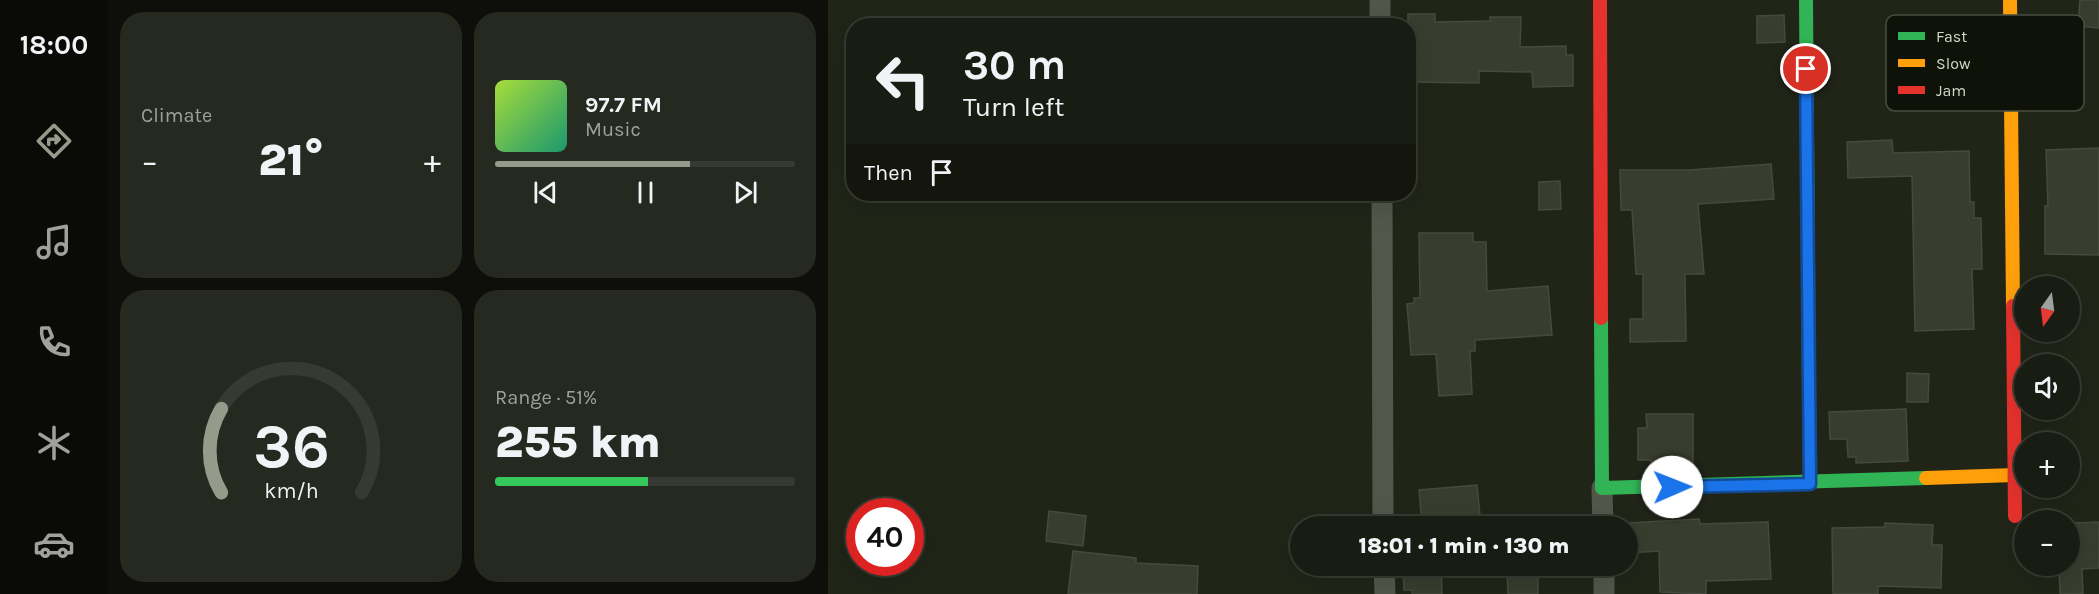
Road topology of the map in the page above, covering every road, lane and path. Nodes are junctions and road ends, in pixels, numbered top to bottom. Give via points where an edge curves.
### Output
1 (1380, 0) edge
2 (1600, 0) edge
3 (1806, 0) edge
4 (2010, 0) edge
5 (2010, 15) edge
6 (1380, 18) edge
7 (2011, 111) edge
8 (1382, 201) edge
9 (2015, 432) edge
10 (2014, 475) edge
11 (1810, 484) junction
12 (1602, 488) junction
13 (1383, 516) edge
14 (1603, 516) edge
15 (1384, 576) edge
16 (1604, 576) edge
17 (1385, 594) edge
18 (1604, 594) edge

1 - 6 street
2 - 12 street
3 - 11 street
4 - 5 street
7 - 9 street
8 - 13 street
10 - 11 street
11 - 12 street
12 - 14 street
15 - 17 street
16 - 18 street

